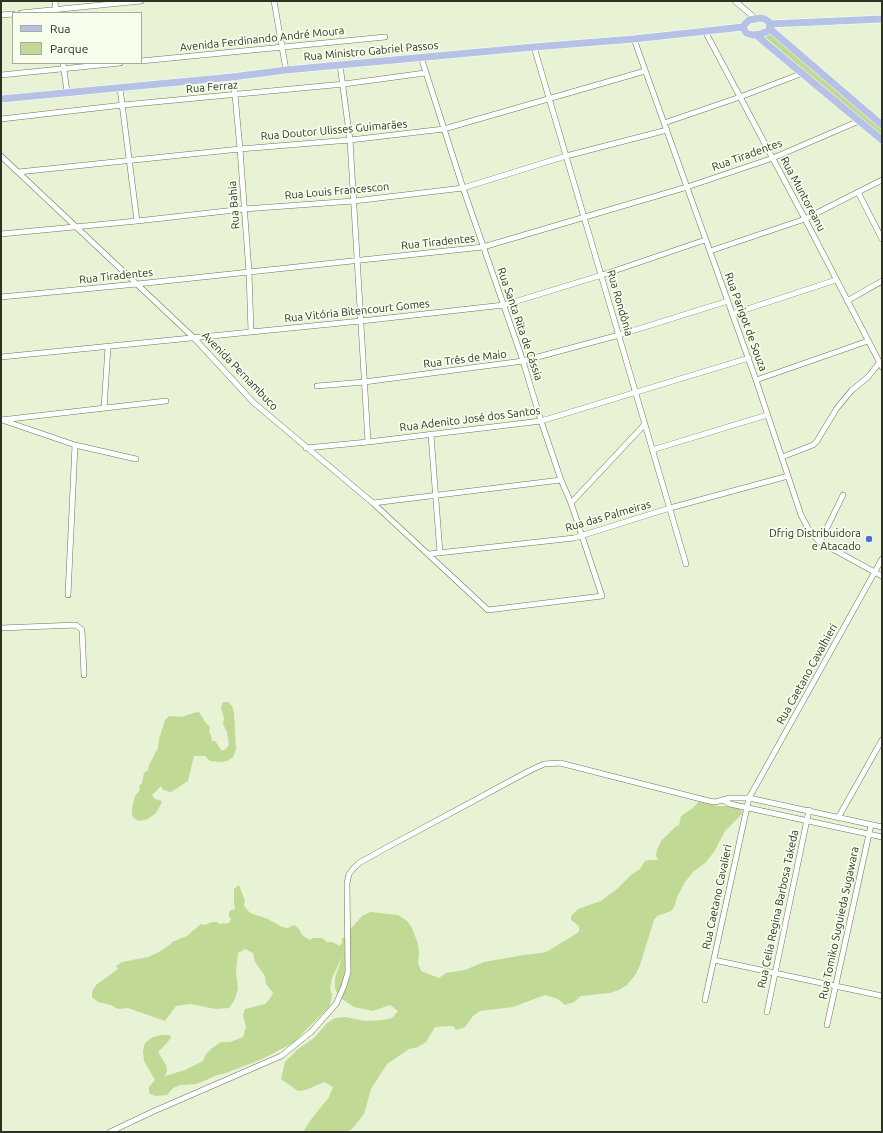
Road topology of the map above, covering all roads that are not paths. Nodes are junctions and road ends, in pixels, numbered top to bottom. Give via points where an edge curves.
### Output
1 (55, 1) edge
2 (141, 1) edge
3 (274, 1) edge
4 (735, 1) edge
5 (56, 11) edge
6 (38, 12) edge
7 (12, 14) edge
8 (1, 15) edge
9 (756, 19) junction
10 (882, 19) edge
11 (743, 27) junction
12 (770, 27) junction
13 (705, 31) junction
14 (756, 35) junction
15 (385, 37) dead end
16 (634, 39) junction
17 (282, 46) junction
18 (534, 47) junction
19 (421, 57) junction
20 (142, 61) edge
21 (101, 64) edge
22 (340, 65) junction
23 (63, 66) edge
24 (286, 70) junction
25 (645, 71) junction
26 (426, 73) junction
27 (803, 73) junction
28 (1, 75) edge
29 (232, 77) junction
30 (344, 84) junction
31 (120, 88) junction
32 (67, 92) junction
33 (235, 95) junction
34 (740, 97) junction
35 (549, 99) junction
36 (1, 101) edge
37 (123, 105) junction
38 (1, 119) edge
39 (859, 121) junction
40 (664, 122) junction
41 (882, 125) edge
42 (444, 129) junction
43 (667, 130) junction
44 (350, 140) junction
45 (882, 140) edge
46 (240, 149) junction
47 (1, 156) edge
48 (566, 156) junction
49 (773, 158) junction
50 (129, 161) junction
51 (18, 172) junction
52 (882, 180) edge
53 (687, 187) junction
54 (463, 188) junction
55 (858, 192) junction
56 (354, 201) junction
57 (244, 209) junction
58 (584, 217) junction
59 (805, 219) junction
60 (137, 221) junction
61 (77, 227) junction
62 (1, 234) edge
63 (882, 239) edge
64 (705, 240) junction
65 (483, 247) junction
66 (710, 251) junction
67 (358, 260) junction
68 (249, 272) junction
69 (602, 275) junction
70 (836, 280) junction
71 (882, 281) edge
72 (137, 284) junction
73 (1, 297) edge
74 (728, 301) junction
75 (847, 301) junction
76 (504, 305) junction
77 (732, 314) junction
78 (361, 321) junction
79 (251, 332) junction
80 (619, 335) junction
81 (194, 338) junction
82 (868, 341) junction
83 (108, 347) junction
84 (1, 357) edge
85 (749, 358) junction
86 (523, 361) junction
87 (881, 365) edge
88 (756, 380) junction
89 (364, 382) junction
90 (317, 386) dead end
91 (635, 392) junction
92 (166, 401) dead end
93 (104, 408) junction
94 (767, 415) junction
95 (1, 420) edge
96 (541, 421) junction
97 (645, 424) junction
98 (431, 435) junction
99 (368, 442) junction
100 (76, 445) junction
101 (306, 448) junction
102 (652, 450) junction
103 (782, 457) junction
104 (136, 459) dead end
105 (788, 476) junction
106 (561, 480) junction
107 (843, 495) dead end
108 (436, 496) junction
109 (373, 503) junction
110 (571, 503) junction
111 (670, 508) junction
112 (581, 535) junction
113 (820, 542) junction
114 (440, 553) junction
115 (429, 554) junction
116 (882, 559) edge
117 (686, 564) dead end
118 (875, 572) junction
119 (882, 576) edge
120 (68, 595) dead end
121 (488, 610) joint
122 (1, 628) edge
123 (84, 675) dead end
124 (882, 740) edge
125 (749, 798) junction
126 (723, 800) junction
127 (746, 808) junction
128 (809, 810) junction
129 (838, 818) junction
130 (807, 820) junction
131 (871, 825) junction
132 (882, 827) edge
133 (869, 835) junction
134 (882, 837) edge
135 (714, 960) junction
136 (775, 973) junction
137 (835, 987) junction
138 (882, 996) edge
139 (705, 1000) dead end
140 (767, 1012) dead end
141 (827, 1025) dead end
142 (110, 1132) edge

1 - 5 street
2 - 5 street
3 - 17 street
4 - 9 street
5 - 6 street
7 - 8 street
9 - 11 main road, Rua Ministro Gabriel Passos via 749,20
9 - 12 main road via 764,19 769,22
10 - 12 main road
11 - 13 main road, Rua Ministro Gabriel Passos
11 - 14 main road via 746,33
12 - 14 main road via 765,33
12 - 41 main road
13 - 16 main road, Rua Ministro Gabriel Passos
13 - 34 street, Rua Muntoreanu
14 - 27 main road
15 - 17 street, Avenida Ferdinando André Moura
16 - 18 main road, Rua Ministro Gabriel Passos
16 - 25 street, Rua Parigot de Souza
17 - 20 street, Avenida Ferdinando André Moura
17 - 24 street
18 - 19 main road, Rua Ministro Gabriel Passos
18 - 35 street, Rua Rondônia
19 - 22 main road, Rua Ministro Gabriel Passos
19 - 26 street, Rua Santa Rita de Cássia
21 - 23 street
22 - 24 main road, Rua Ministro Gabriel Passos
22 - 30 street
23 - 28 street
23 - 32 street
24 - 29 main road, Rua Ministro Gabriel Passos
25 - 35 street, Rua Doutor Ulisses Guimarães
25 - 40 street, Rua Parigot de Souza
26 - 30 street, Rua Ferraz
26 - 42 street, Rua Santa Rita de Cássia
27 - 34 street
27 - 39 main road
29 - 31 main road, Rua Ministro Gabriel Passos
29 - 33 street, Rua Bahia
30 - 33 street, Rua Ferraz
30 - 44 street
31 - 32 main road, Rua Ministro Gabriel Passos
31 - 37 street
32 - 36 main road, Rua Ministro Gabriel Passos
33 - 37 street, Rua Ferraz
33 - 46 street, Rua Bahia
34 - 40 street
34 - 49 street, Rua Muntoreanu
35 - 42 street, Rua Doutor Ulisses Guimarães
35 - 48 street, Rua Rondônia
37 - 38 street, Rua Ferraz
37 - 50 street
39 - 45 main road
39 - 49 street, Rua Tiradentes
40 - 43 street, Rua Parigot de Souza
42 - 44 street, Rua Doutor Ulisses Guimarães
42 - 54 street, Rua Santa Rita de Cássia
43 - 48 street, Rua Louis Francescon
43 - 53 street, Rua Parigot de Souza
44 - 46 street, Rua Doutor Ulisses Guimarães
44 - 56 street
46 - 50 street, Rua Doutor Ulisses Guimarães
46 - 57 street, Rua Bahia
47 - 51 street, Avenida Pernambuco
48 - 54 street, Rua Louis Francescon
48 - 58 street, Rua Rondônia
49 - 53 street, Rua Tiradentes
49 - 59 street, Rua Muntoreanu
50 - 51 street, Rua Doutor Ulisses Guimarães
50 - 60 street
51 - 61 street, Avenida Pernambuco
52 - 55 street
53 - 58 street, Rua Tiradentes
53 - 64 street, Rua Parigot de Souza
54 - 56 street, Rua Louis Francescon
54 - 65 street, Rua Santa Rita de Cássia
55 - 59 street
55 - 63 street
56 - 57 street, Rua Louis Francescon
56 - 67 street
57 - 60 street, Rua Louis Francescon
57 - 68 street, Rua Bahia
58 - 65 street, Rua Tiradentes
58 - 69 street, Rua Rondônia
59 - 66 street
59 - 70 street, Rua Muntoreanu
60 - 61 street, Rua Louis Francescon
61 - 62 street, Rua Louis Francescon
61 - 72 street, Avenida Pernambuco
64 - 66 street, Rua Parigot de Souza
64 - 69 street, Rua Vitória Bitencourt Gomes
65 - 67 street, Rua Tiradentes
65 - 76 street, Rua Santa Rita de Cássia
66 - 74 street, Rua Parigot de Souza
67 - 68 street, Rua Tiradentes
67 - 78 street
68 - 72 street, Rua Tiradentes
68 - 79 street, Rua Bahia
69 - 76 street, Rua Vitória Bitencourt Gomes
69 - 80 street, Rua Rondônia
70 - 75 street, Rua Muntoreanu
70 - 77 street
71 - 75 street
72 - 73 street, Rua Tiradentes
72 - 81 street, Avenida Pernambuco
74 - 77 street, Rua Parigot de Souza
74 - 80 street, Rua Três de Maio
75 - 82 street, Rua Muntoreanu
76 - 78 street, Rua Vitória Bitencourt Gomes
76 - 86 street, Rua Santa Rita de Cássia
77 - 85 street, Rua Parigot de Souza
78 - 79 street, Rua Vitória Bitencourt Gomes
78 - 89 street
79 - 81 street, Rua Vitória Bitencourt Gomes
80 - 86 street, Rua Três de Maio
80 - 91 street, Rua Rondônia
81 - 83 street, Rua Vitória Bitencourt Gomes
81 - 101 street, Avenida Pernambuco via 254,403
82 - 87 street, Rua Muntoreanu
82 - 88 street
83 - 84 street, Rua Vitória Bitencourt Gomes
83 - 93 street
85 - 88 street, Rua Parigot de Souza
85 - 91 street, Rua Adenito José dos Santos
86 - 89 street, Rua Três de Maio
86 - 96 street, Rua Santa Rita de Cássia
87 - 103 street via 852,390 813,445
88 - 94 street, Rua Parigot de Souza
89 - 90 street, Rua Três de Maio
89 - 99 street
91 - 96 street, Rua Adenito José dos Santos
91 - 97 street, Rua Rondônia
92 - 93 street
93 - 95 street
94 - 102 street
94 - 103 street, Rua Parigot de Souza
95 - 100 street
96 - 98 street, Rua Adenito José dos Santos
96 - 106 street, Rua Santa Rita de Cássia
97 - 102 street, Rua Rondônia
97 - 110 street
98 - 99 street, Rua Adenito José dos Santos
98 - 108 street
99 - 101 street, Rua Adenito José dos Santos
100 - 104 street
100 - 120 street
101 - 109 street, Avenida Pernambuco
102 - 111 street, Rua Rondônia
103 - 105 street, Rua Parigot de Souza
105 - 111 street, Rua das Palmeiras
105 - 113 street, Rua Parigot de Souza via 801,515 810,532
106 - 108 street
106 - 110 street, Rua Santa Rita de Cássia
107 - 113 street
108 - 109 street
108 - 114 street
109 - 115 street, Avenida Pernambuco
110 - 112 street, Rua Santa Rita de Cássia
111 - 112 street, Rua das Palmeiras
111 - 117 street, Rua Rondônia
112 - 114 street, Rua das Palmeiras via 574,538
112 - 121 street, Rua Santa Rita de Cássia via 602,596
113 - 118 street, Rua Parigot de Souza
114 - 115 street, Rua das Palmeiras
115 - 121 street, Avenida Pernambuco
116 - 118 street, Rua Caetano Cavalhieri
118 - 119 street, Rua Parigot de Souza
118 - 125 street, Rua Caetano Cavalhieri
122 - 123 street via 76,625 82,630
124 - 129 street
125 - 126 street
125 - 127 street, Rua Caetano Cavalieri
125 - 128 street
126 - 127 street
126 - 142 street via 709,801 560,763 551,763 529,771 359,862 352,868 347,884 348,972 336,1004 322,1021 281,1056
127 - 130 street
127 - 135 street, Rua Caetano Cavalieri
128 - 129 street
128 - 130 street, Rua Celia Regina Barbosa Takeda
129 - 131 street
130 - 133 street
130 - 136 street, Rua Celia Regina Barbosa Takeda
131 - 132 street
131 - 133 street, Rua Tomiko Suguieda Sugawara
133 - 134 street
133 - 137 street, Rua Tomiko Suguieda Sugawara
135 - 136 street
135 - 139 street, Rua Caetano Cavalieri
136 - 137 street
136 - 140 street, Rua Celia Regina Barbosa Takeda
137 - 138 street
137 - 141 street, Rua Tomiko Suguieda Sugawara

